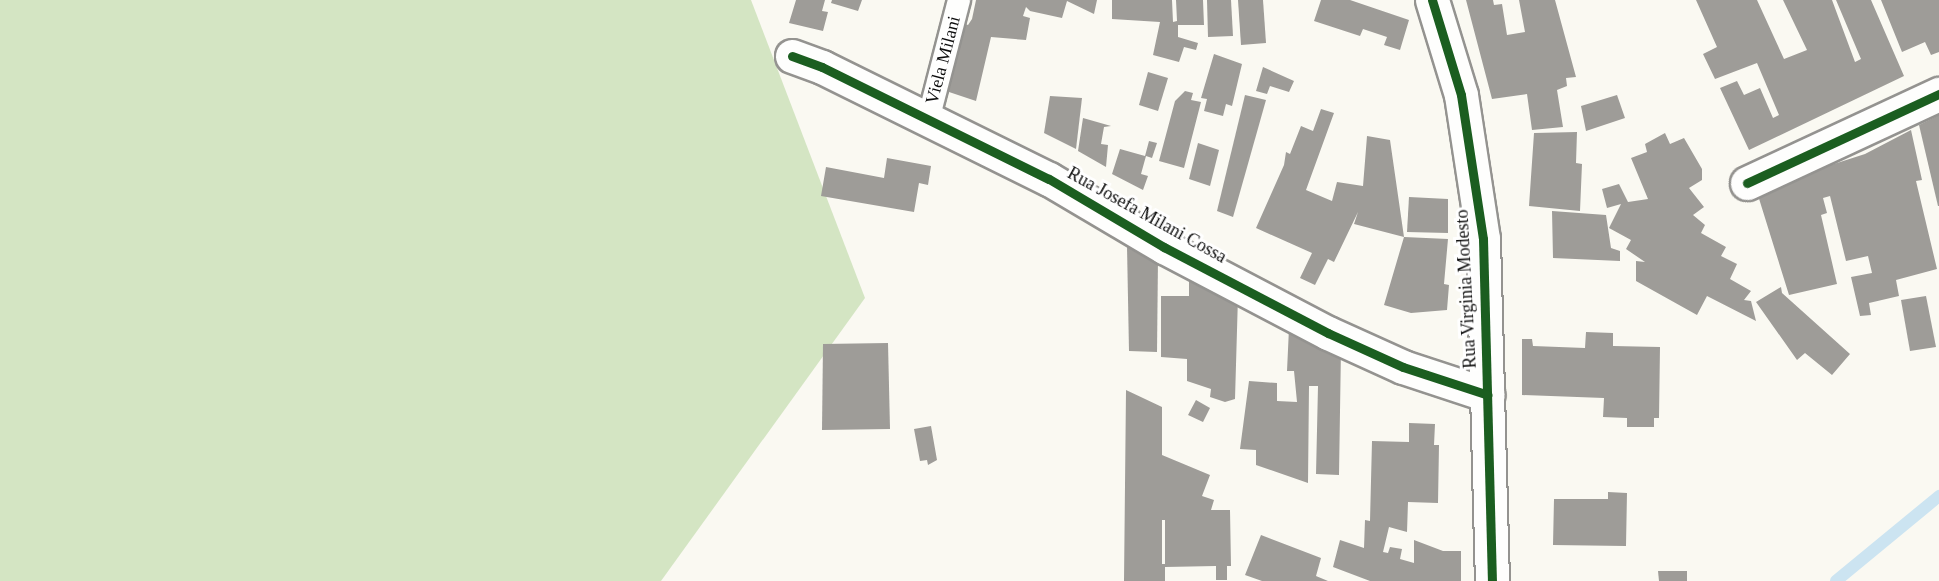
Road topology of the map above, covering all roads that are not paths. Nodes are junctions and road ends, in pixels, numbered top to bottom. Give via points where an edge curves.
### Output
1 (959, 0) edge
2 (1432, 0) edge
3 (792, 56) dead end
4 (1939, 94) edge
5 (928, 120) junction
6 (1747, 183) dead end
7 (1488, 395) junction
8 (1492, 581) edge

1 - 5 lane, Viela Milani
2 - 7 street, Rua Virginia Modesto via 1461,95 1472,154 1483,239
3 - 5 street, Rua Josefa Milani Cossa
4 - 6 street
5 - 7 street, Rua Josefa Milani Cossa via 1049,179 1164,247 1328,333 1403,367
7 - 8 street, Rua Virginia Modesto

